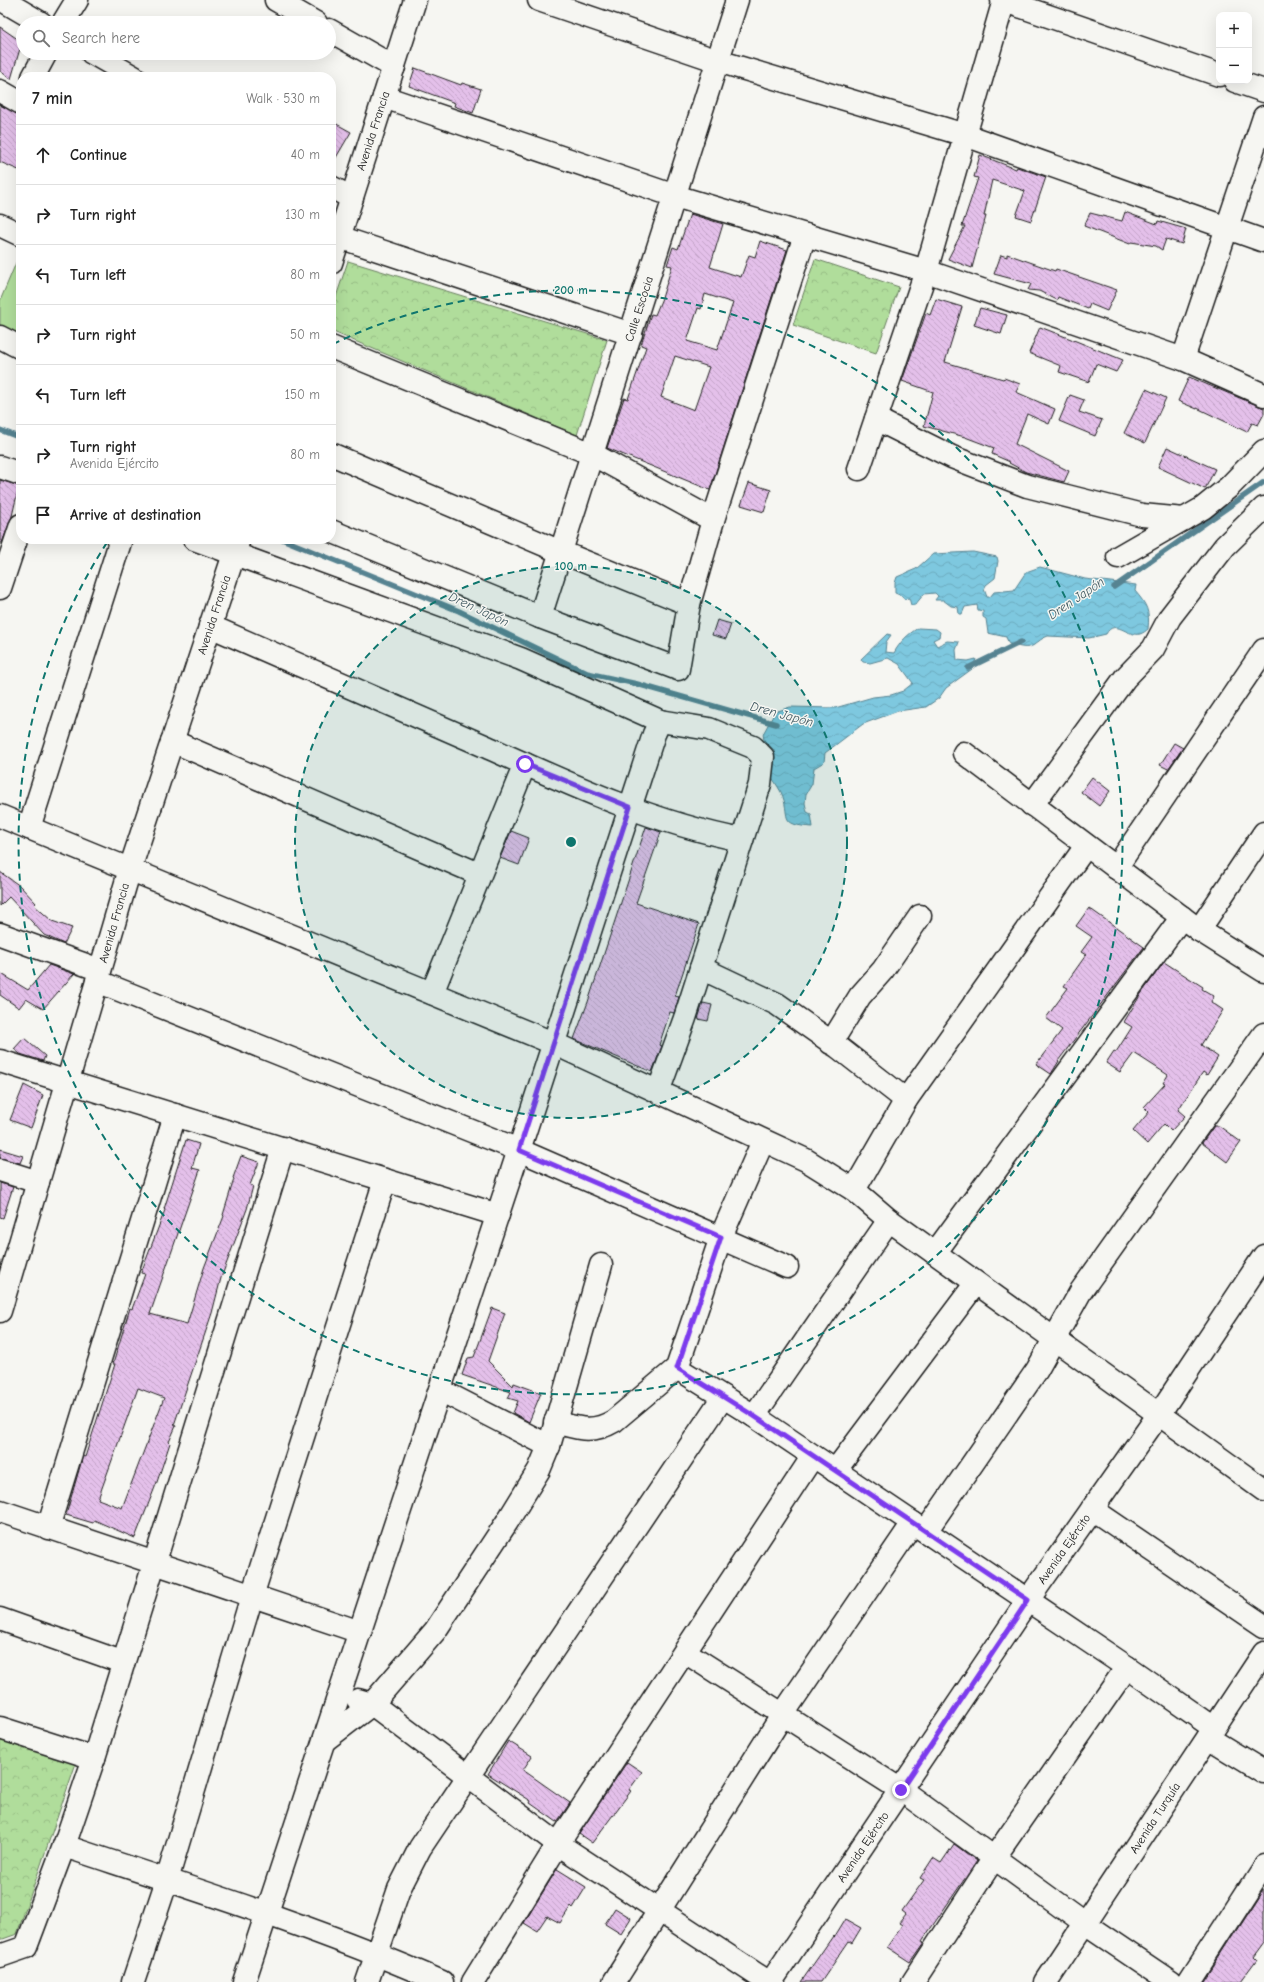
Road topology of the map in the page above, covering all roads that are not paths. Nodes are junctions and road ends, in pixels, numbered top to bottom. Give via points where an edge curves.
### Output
1 (2, 0) edge
2 (77, 0) edge
3 (276, 0) edge
4 (415, 0) edge
5 (539, 0) edge
6 (738, 0) edge
7 (1003, 0) edge
8 (29, 16) edge
9 (67, 16) edge
10 (304, 16) edge
11 (336, 34) edge
12 (42, 60) edge
13 (104, 60) edge
14 (718, 61) junction
15 (394, 67) junction
16 (36, 72) edge
17 (125, 72) edge
18 (1216, 74) edge
19 (1244, 84) edge
20 (0, 91) edge
21 (1264, 91) edge
22 (384, 97) junction
23 (16, 99) edge
24 (1264, 117) edge
25 (965, 135) junction
26 (336, 190) edge
27 (675, 196) junction
28 (352, 198) junction
29 (0, 225) edge
30 (1227, 228) junction
31 (16, 233) edge
32 (805, 235) junction
33 (339, 237) junction
34 (1264, 241) edge
35 (336, 247) edge
36 (926, 271) junction
37 (631, 334) junction
38 (0, 337) edge
39 (16, 345) edge
40 (336, 349) edge
41 (1183, 359) junction
42 (1264, 394) edge
43 (876, 419) junction
44 (1264, 451) edge
45 (592, 454) junction
46 (336, 456) edge
47 (0, 467) edge
48 (859, 469) dead end
49 (16, 472) edge
50 (1264, 508) edge
51 (1184, 519) junction
52 (713, 520) junction
53 (336, 533) edge
54 (16, 540) edge
55 (119, 544) edge
56 (238, 545) edge
57 (561, 552) junction
58 (1118, 556) dead end
59 (0, 588) edge
60 (689, 604) junction
61 (540, 617) junction
62 (210, 626) junction
63 (1264, 650) edge
64 (660, 721) junction
65 (172, 741) junction
66 (964, 753) dead end
67 (525, 764) junction
68 (1032, 805) junction
69 (630, 807) junction
70 (0, 816) edge
71 (29, 828) junction
72 (1264, 833) edge
73 (742, 840) junction
74 (1086, 846) junction
75 (1116, 868) junction
76 (130, 869) junction
77 (479, 874) junction
78 (920, 916) dead end
79 (1182, 917) junction
80 (1199, 930) junction
81 (0, 934) edge
82 (701, 968) junction
83 (1264, 971) edge
84 (99, 975) junction
85 (432, 993) junction
86 (1264, 1034) edge
87 (553, 1043) junction
88 (832, 1043) junction
89 (0, 1061) edge
90 (67, 1082) junction
91 (658, 1092) junction
92 (906, 1100) junction
93 (175, 1115) junction
94 (764, 1141) junction
95 (283, 1148) junction
96 (519, 1150) junction
97 (0, 1170) edge
98 (385, 1180) junction
99 (38, 1182) junction
100 (854, 1190) junction
101 (498, 1214) junction
102 (889, 1220) junction
103 (721, 1237) junction
104 (935, 1253) junction
105 (1264, 1256) edge
106 (601, 1265) dead end
107 (787, 1267) dead end
108 (4, 1280) edge
109 (976, 1283) junction
110 (0, 1311) edge
111 (1056, 1339) junction
112 (677, 1368) junction
113 (440, 1390) junction
114 (723, 1397) junction
115 (1159, 1414) junction
116 (754, 1416) junction
117 (555, 1422) junction
118 (549, 1446) junction
119 (813, 1456) junction
120 (835, 1470) junction
121 (1262, 1483) edge
122 (1092, 1509) junction
123 (0, 1511) edge
124 (920, 1527) junction
125 (48, 1528) junction
126 (153, 1563) junction
127 (252, 1596) junction
128 (1028, 1600) junction
129 (0, 1619) edge
130 (1264, 1626) edge
131 (360, 1632) junction
132 (685, 1652) junction
133 (1264, 1653) edge
134 (122, 1662) junction
135 (1127, 1667) junction
136 (340, 1694) junction
137 (372, 1704) junction
138 (783, 1714) junction
139 (0, 1728) edge
140 (1211, 1733) junction
141 (325, 1740) junction
142 (94, 1758) junction
143 (1264, 1772) edge
144 (469, 1776) junction
145 (901, 1790) junction
146 (558, 1844) junction
147 (64, 1846) junction
148 (994, 1858) junction
149 (1264, 1866) edge
150 (167, 1880) junction
151 (660, 1911) junction
152 (268, 1914) junction
153 (1085, 1924) junction
154 (376, 1954) junction
155 (0, 1956) edge
156 (133, 1982) edge
157 (244, 1982) edge
158 (367, 1982) edge
159 (442, 1982) edge
160 (473, 1982) edge
161 (614, 1982) edge
162 (768, 1982) edge
163 (771, 1982) edge
164 (913, 1982) edge
165 (1046, 1982) edge
166 (1171, 1982) edge
167 (1189, 1982) edge

1 - 8 street
2 - 9 street
3 - 10 street
4 - 15 street, Avenida Francia
5 - 14 street
6 - 14 street, Calle Escocia
7 - 18 street
7 - 25 street
11 - 15 street
12 - 16 street
13 - 17 street
14 - 25 street
14 - 27 street, Calle Escocia
15 - 22 street, Avenida Francia
19 - 21 street
20 - 23 street
22 - 27 street
22 - 28 street, Avenida Francia
24 - 30 street
25 - 30 street
25 - 36 street
26 - 28 street
27 - 32 street
27 - 37 street, Calle Escocia
28 - 33 street, Avenida Francia
29 - 31 street
30 - 34 street
30 - 41 street
32 - 36 street
32 - 52 street
33 - 35 street, Avenida Francia
33 - 37 street
36 - 41 street
36 - 43 street
37 - 45 street, Calle Escocia
38 - 39 street
40 - 45 street
41 - 42 street
43 - 48 street
43 - 51 street via 952,457 1027,486 1142,515
44 - 51 street via 1229,487 1203,508
45 - 52 street
45 - 57 street, Calle Escocia
46 - 57 street
47 - 49 street
50 - 68 street via 1225,546 1170,617 1153,649 1124,678
51 - 58 street
52 - 60 street
53 - 61 street
54 - 59 street
55 - 71 street
56 - 62 street, Avenida Francia
56 - 64 street via 521,659
57 - 60 street
57 - 61 street, Calle Escocia
60 - 61 street via 678,669
62 - 65 street, Avenida Francia
62 - 67 street
63 - 75 street
64 - 69 street
64 - 73 street via 709,728 753,748 764,757 760,784
65 - 76 street, Avenida Francia
65 - 77 street
66 - 68 street
67 - 69 street
67 - 77 street
68 - 74 street
69 - 73 street via 702,832
69 - 87 street
70 - 71 street
71 - 76 street
72 - 80 street
73 - 82 street
74 - 75 street
74 - 92 street
75 - 79 street
76 - 84 street, Avenida Francia
76 - 85 street
77 - 85 street
78 - 88 street via 883,970 860,996
79 - 80 street
79 - 104 street
80 - 83 street
81 - 84 street
82 - 88 street via 777,1004
82 - 91 street
84 - 90 street, Avenida Francia
84 - 96 street
85 - 87 street
86 - 111 street via 1081,1291
87 - 91 street
87 - 96 street
88 - 92 street
89 - 90 street
90 - 93 street
90 - 99 street, Avenida Francia
91 - 94 street
92 - 100 street
93 - 95 street
93 - 125 street
94 - 100 street via 806,1160
94 - 103 street
95 - 98 street
95 - 126 street
96 - 101 street
96 - 103 street
97 - 99 street
98 - 101 street
98 - 127 street
99 - 108 street, Avenida Francia
100 - 102 street
101 - 113 street
102 - 104 street
102 - 116 street
103 - 107 street
103 - 112 street
104 - 109 street
105 - 115 street, Avenida Ejército
106 - 117 street
108 - 110 street, Avenida Francia
109 - 111 street
109 - 120 street
111 - 115 street
111 - 124 street via 1037,1370
112 - 114 street
112 - 117 street via 604,1428 587,1430
113 - 118 street
113 - 131 street
114 - 116 street
114 - 144 street
115 - 121 street
115 - 122 street, Avenida Ejército
116 - 119 street
117 - 118 street
118 - 137 street via 539,1470 436,1631
119 - 120 street
119 - 132 street
120 - 124 street
122 - 128 street, Avenida Ejército
122 - 130 street
123 - 125 street
124 - 128 street
124 - 138 street
125 - 126 street
126 - 127 street
126 - 134 street
127 - 131 street
127 - 150 street
128 - 135 street
128 - 145 street, Avenida Ejército
129 - 134 street
131 - 136 street
132 - 138 street
132 - 146 street
133 - 140 street, Avenida Turquía
134 - 142 street
135 - 140 street
135 - 148 street
136 - 137 street
136 - 141 street
137 - 141 street
137 - 144 street
138 - 145 street
138 - 151 street
139 - 142 street
140 - 143 street
140 - 153 street, Avenida Turquía
141 - 152 street
142 - 147 street
144 - 146 street
144 - 154 street via 412,1861 399,1889
145 - 148 street
145 - 163 street, Avenida Ejército
146 - 151 street
146 - 160 street
147 - 150 street
147 - 155 street via 26,1947
148 - 153 street
148 - 164 street
149 - 167 street
150 - 152 street
150 - 156 street
151 - 161 street
151 - 162 street
152 - 154 street
152 - 157 street
153 - 165 street, Avenida Turquía
153 - 166 street
154 - 158 street
154 - 159 street

